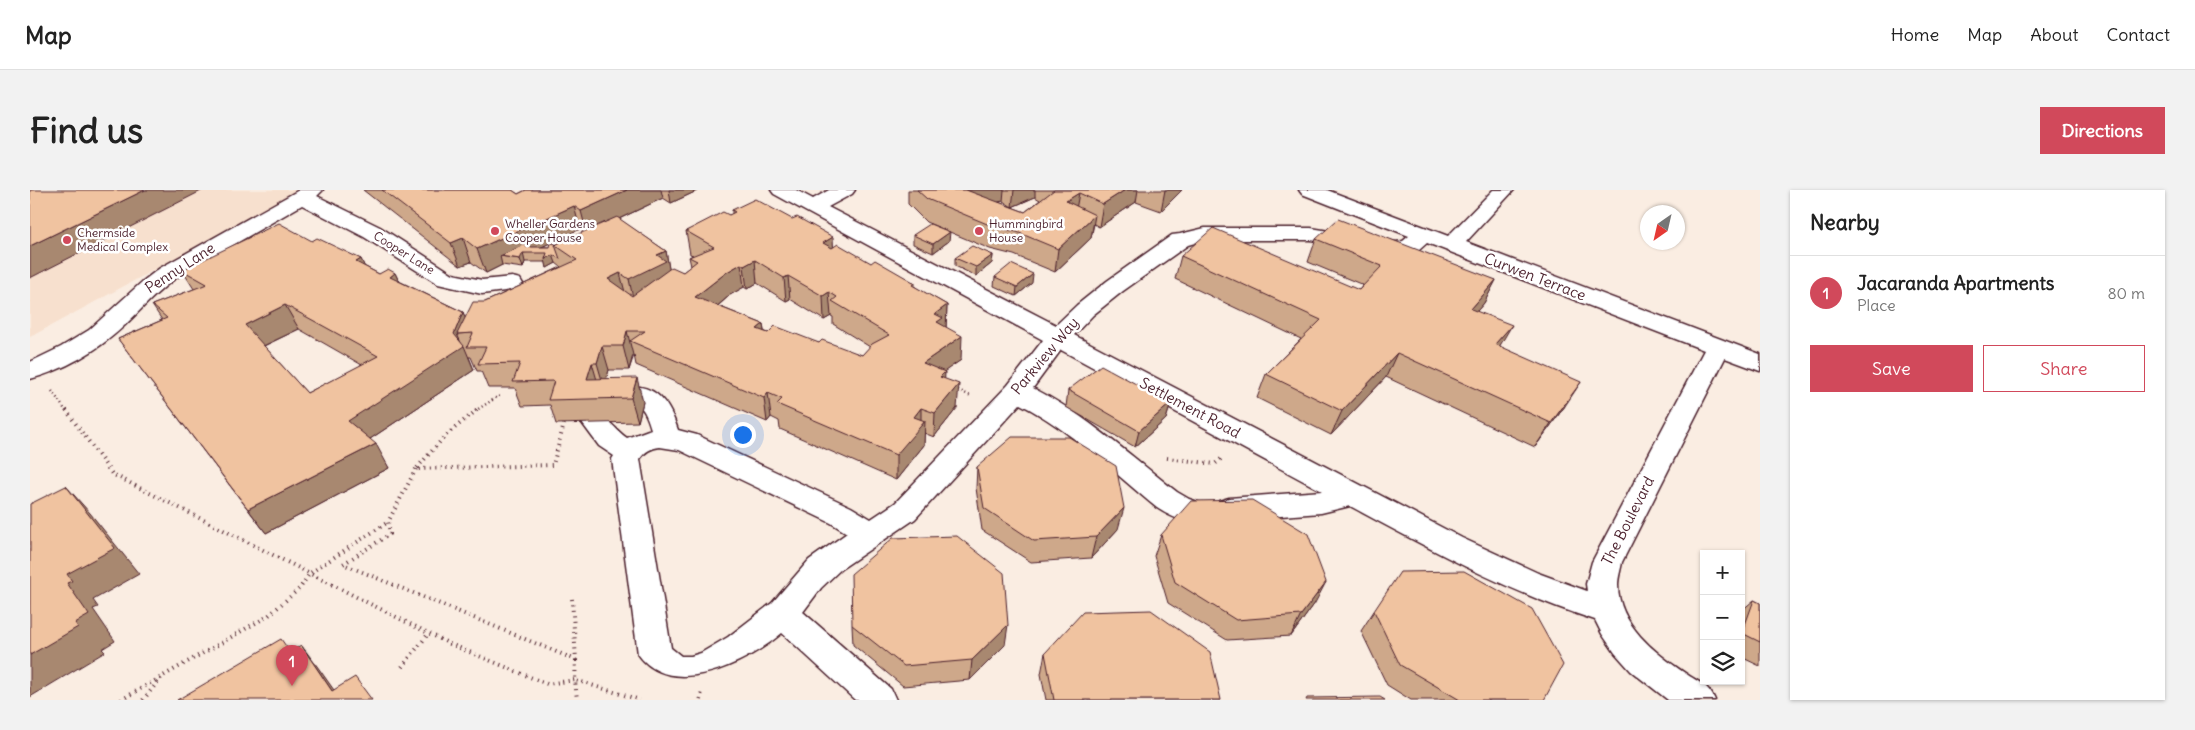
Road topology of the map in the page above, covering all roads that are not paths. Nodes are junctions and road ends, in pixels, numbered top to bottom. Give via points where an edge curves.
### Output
1 (780, 190) edge
2 (845, 190) edge
3 (1309, 190) edge
4 (1504, 190) edge
5 (308, 193) edge
6 (812, 207) junction
7 (1424, 234) junction
8 (1451, 245) junction
9 (512, 284) dead end
10 (1057, 338) junction
11 (1718, 347) junction
12 (1760, 363) edge
13 (33, 370) edge
14 (1017, 390) junction
15 (666, 438) junction
16 (629, 452) junction
17 (1354, 494) junction
18 (1229, 509) edge
19 (1191, 510) edge
20 (872, 534) junction
21 (1606, 610) junction
22 (782, 613) junction
23 (879, 700) edge
24 (1698, 700) edge

1 - 6 street, Settlement Road
2 - 6 street
3 - 7 street, Curwen Terrace
4 - 8 street
5 - 9 street, Cooper Lane via 446,279 482,287
5 - 13 street, Penny Lane via 168,272 87,344
6 - 10 street, Settlement Road
7 - 8 street, Curwen Terrace
7 - 10 street, Parkview Way via 1410,246 1396,249 1311,234 1194,236 1180,240 1115,286
8 - 11 street, Curwen Terrace
10 - 14 street, Parkview Way
10 - 17 street, Settlement Road
11 - 12 street, Curwen Terrace
11 - 21 street, The Boulevard via 1607,562 1600,582
14 - 19 street via 1050,408 1167,500
14 - 20 street, Parkview Way via 905,511
15 - 16 street via 643,440
15 - 16 street via 657,410 647,398 623,395 601,412 610,439
15 - 20 street via 687,442 841,515
16 - 22 street, Parkview Way via 627,468 655,654 664,664 675,670 692,671 706,667 747,641
17 - 18 street via 1320,502
17 - 21 street, Settlement Road via 1513,578
20 - 22 street, Parkview Way via 819,570
21 - 24 street, The Boulevard via 1626,642 1642,659
22 - 23 street

